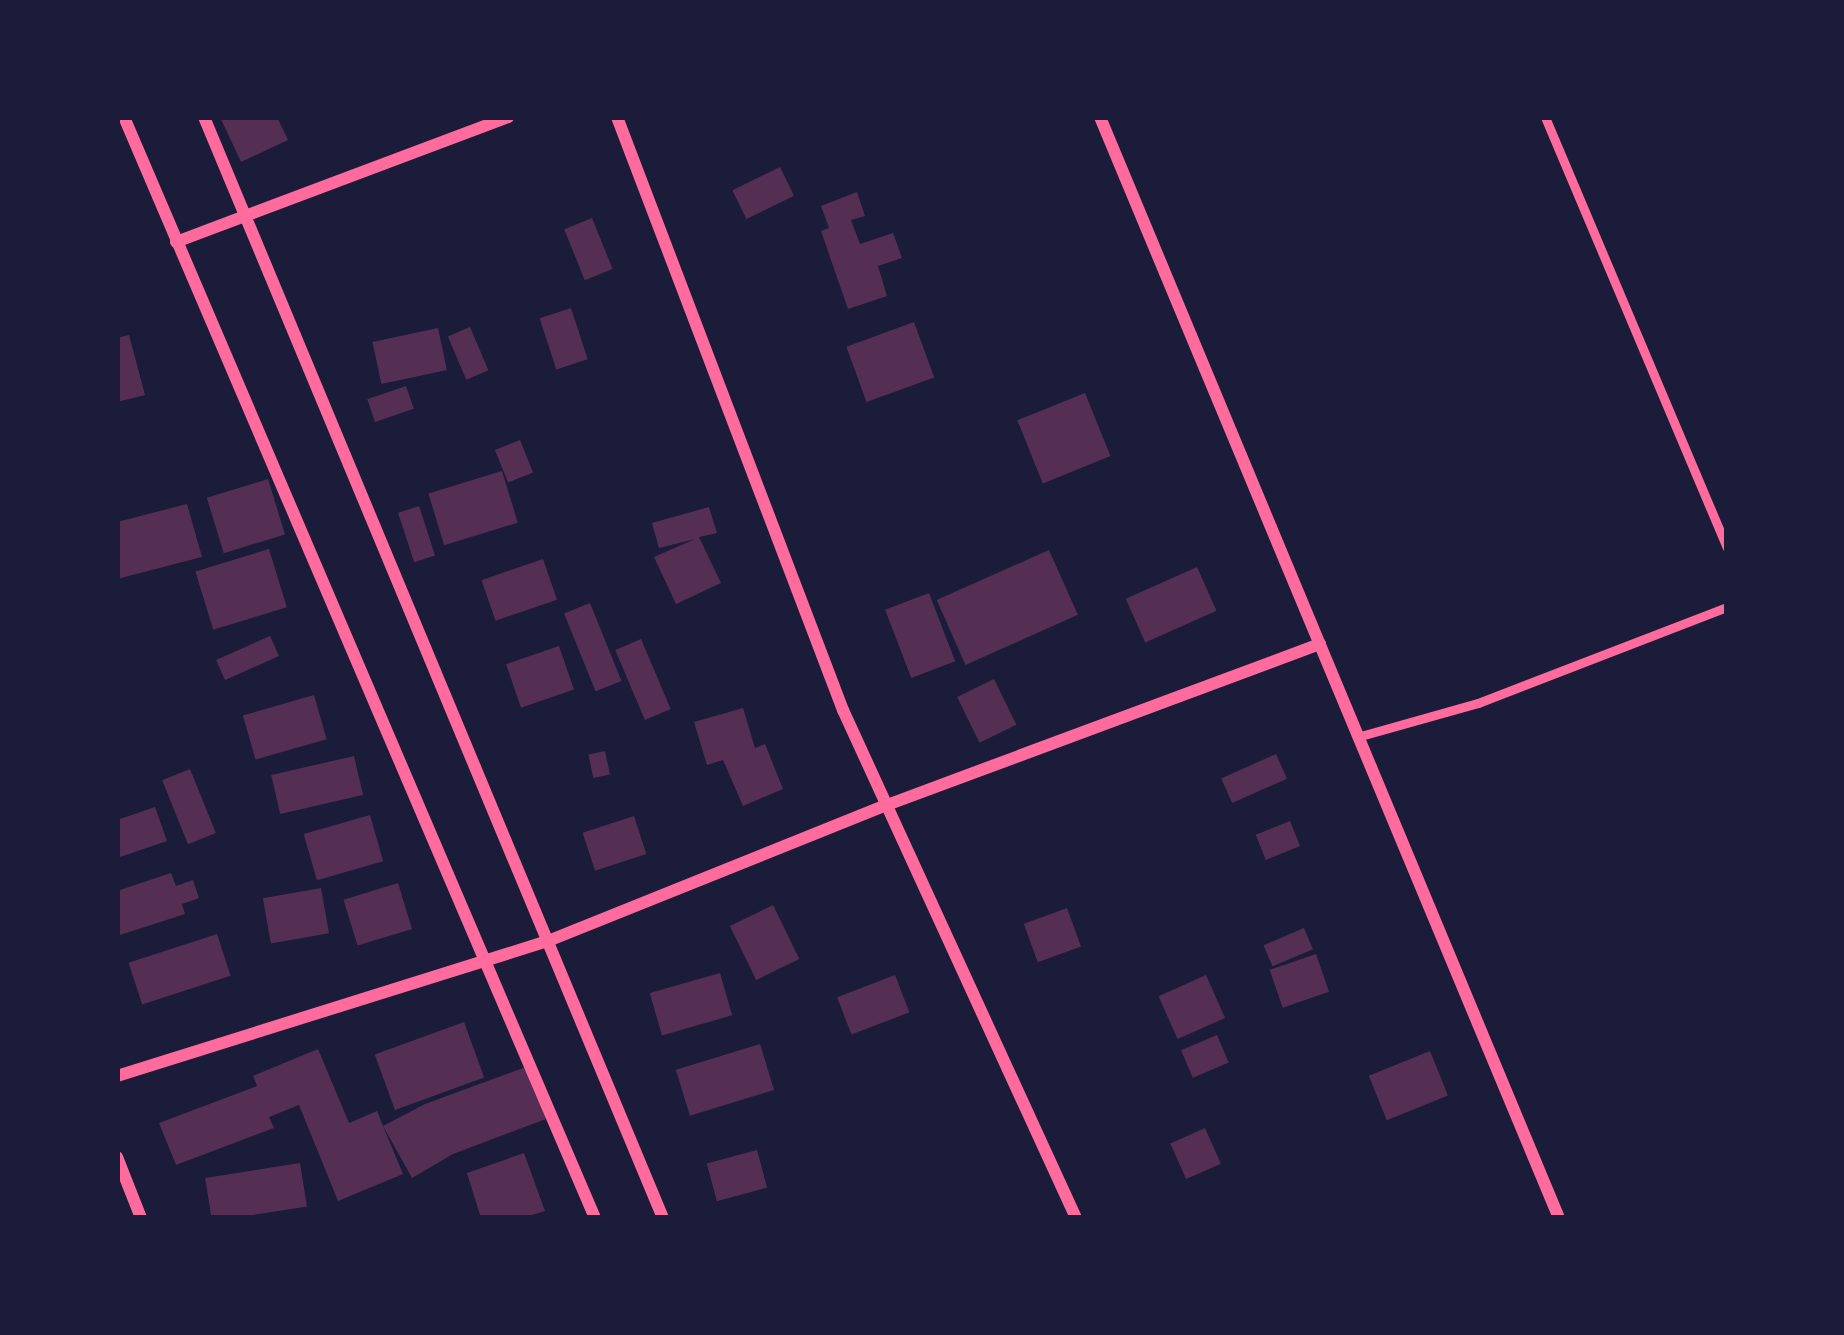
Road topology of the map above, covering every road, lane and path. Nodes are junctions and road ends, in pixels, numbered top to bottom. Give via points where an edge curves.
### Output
1 (124, 117) edge
2 (204, 117) edge
3 (508, 117) edge
4 (616, 117) edge
5 (1100, 117) edge
6 (1545, 117) edge
7 (245, 215) junction
8 (176, 242) junction
9 (1727, 548) edge
10 (1727, 608) edge
11 (1319, 644) junction
12 (1357, 737) junction
13 (887, 805) junction
14 (548, 941) junction
15 (486, 960) junction
16 (117, 1076) edge
17 (117, 1157) edge
18 (141, 1218) edge
19 (595, 1218) edge
20 (663, 1218) edge
21 (1076, 1218) edge
22 (1558, 1218) edge

1 - 8 street
2 - 7 street
3 - 7 street
4 - 13 street via 843,710
5 - 11 street
6 - 9 lane
7 - 8 street
7 - 14 street
8 - 15 street
10 - 12 lane via 1478,703
11 - 12 street
11 - 13 street
12 - 22 street
13 - 14 street
13 - 21 street
14 - 15 street
14 - 20 street
15 - 16 street
15 - 19 street
17 - 18 street

